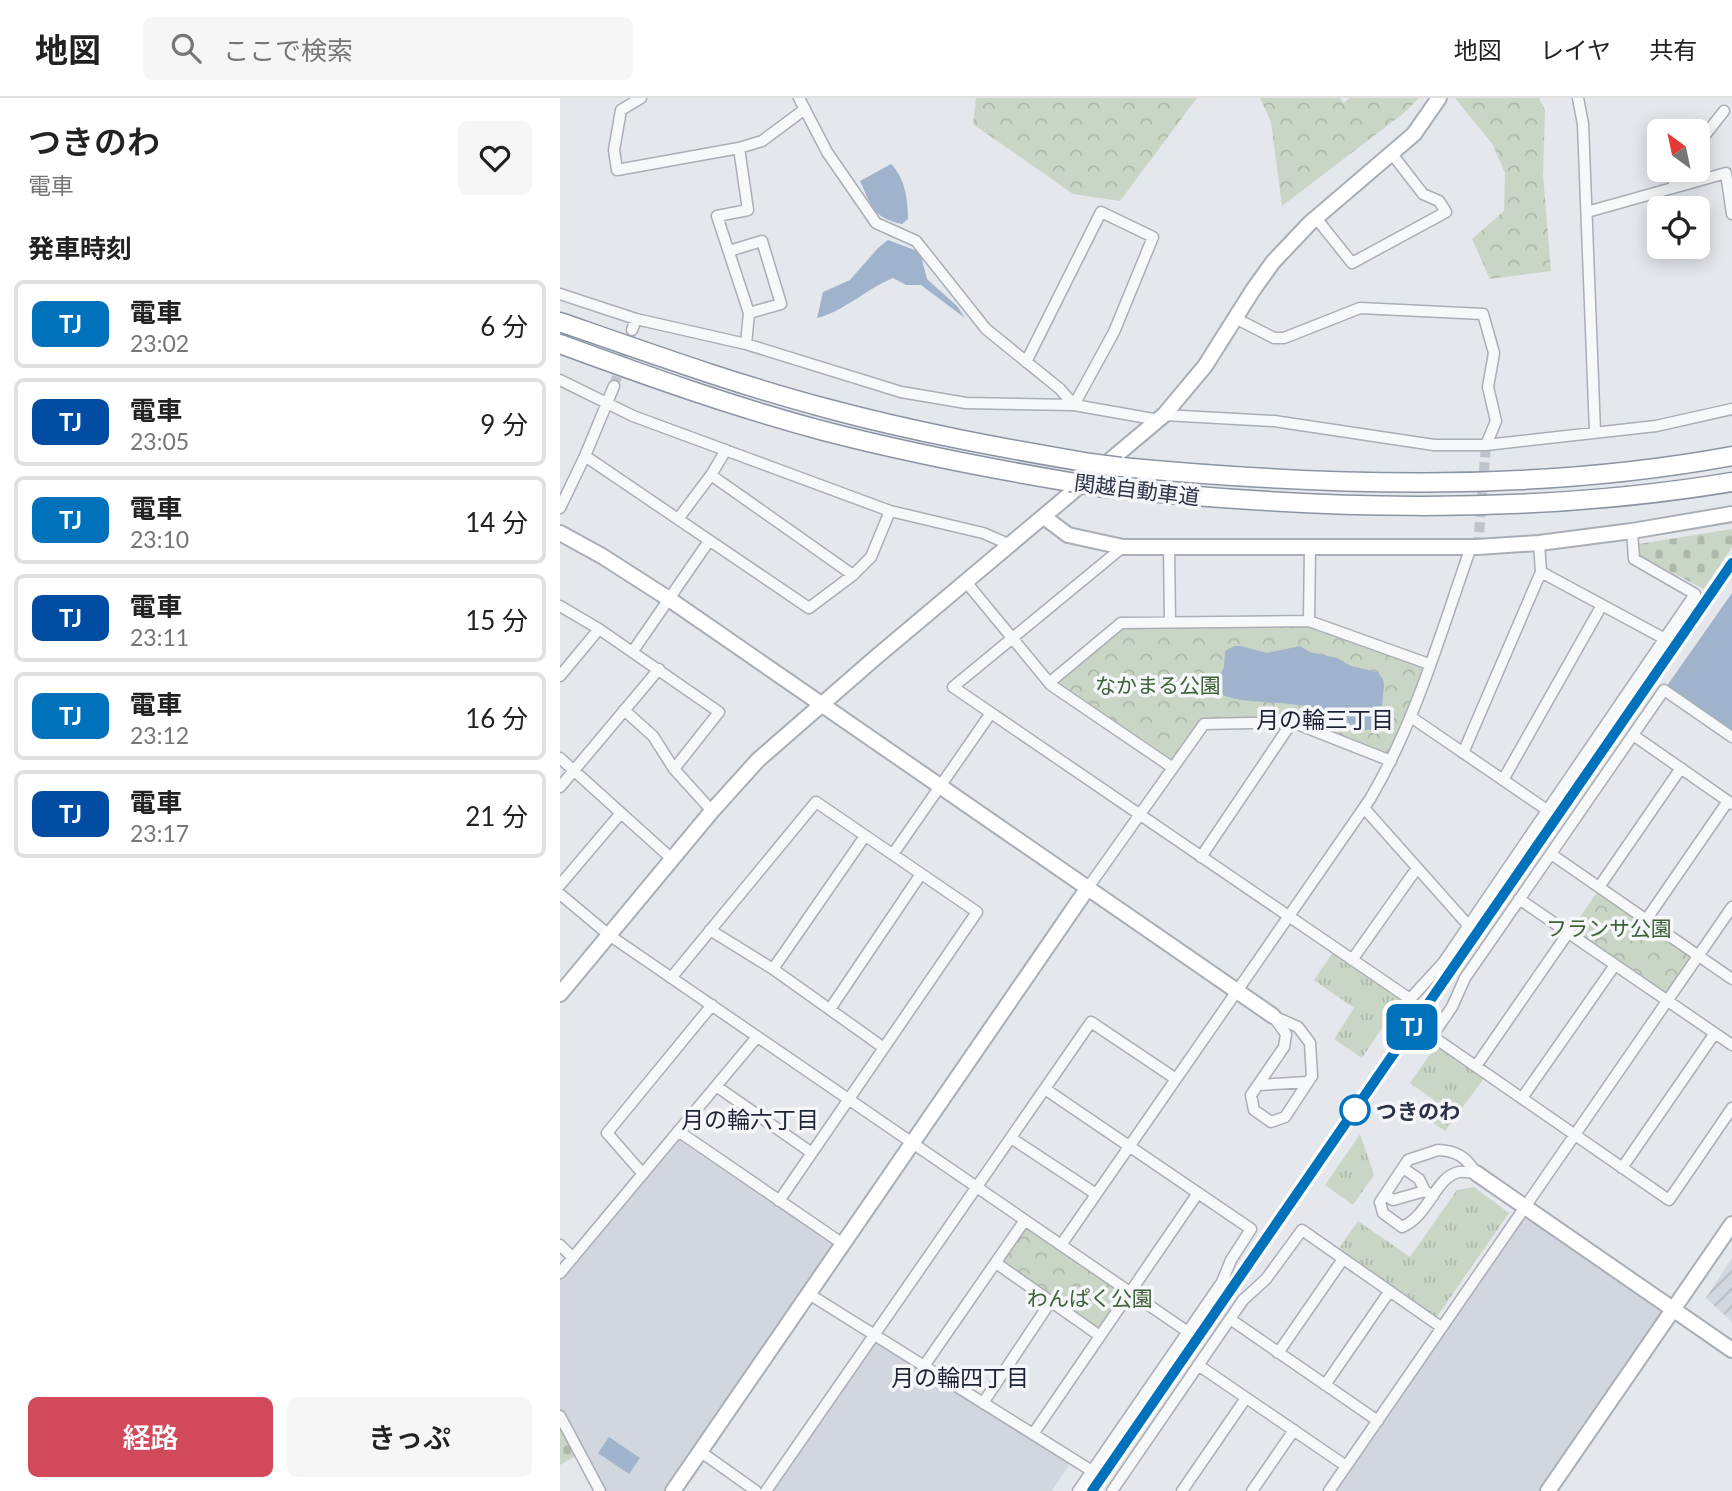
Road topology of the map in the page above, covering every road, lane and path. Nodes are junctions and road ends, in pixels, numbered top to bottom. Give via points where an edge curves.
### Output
1 (641, 98) edge
2 (799, 98) edge
3 (1439, 98) edge
4 (1578, 98) edge
5 (805, 109) junction
6 (1724, 111) dead end
7 (1710, 129) edge
8 (739, 148) junction
9 (1392, 154) junction
10 (1674, 182) edge
11 (1673, 188) junction
12 (1587, 212) junction
13 (1732, 214) edge
14 (1316, 218) junction
15 (729, 251) junction
16 (560, 294) edge
17 (749, 313) junction
18 (1235, 318) junction
19 (560, 322) edge
20 (560, 344) edge
21 (746, 344) junction
22 (1026, 362) junction
23 (560, 380) edge
24 (614, 386) tunnel mouth
25 (609, 403) junction
26 (1074, 405) junction
27 (1732, 408) edge
28 (1162, 418) junction
29 (1595, 432) junction
30 (1486, 445) junction
31 (726, 450) junction
32 (586, 456) junction
33 (1732, 456) edge
34 (711, 475) junction
35 (1732, 482) edge
36 (560, 508) edge
37 (890, 510) junction
38 (1732, 514) edge
39 (1044, 517) junction
40 (678, 519) junction
41 (1632, 531) junction
42 (560, 533) edge
43 (709, 541) junction
44 (1538, 543) junction
45 (1011, 545) junction
46 (1123, 547) junction
47 (1169, 547) junction
48 (1310, 547) junction
49 (1471, 548) junction
50 (1541, 572) junction
51 (853, 575) junction
52 (966, 582) junction
53 (669, 599) junction
54 (1602, 605) junction
55 (560, 606) edge
56 (1310, 621) junction
57 (1170, 622) junction
58 (599, 629) junction
59 (1012, 638) junction
60 (1665, 639) junction
61 (633, 651) junction
62 (1429, 664) junction
63 (659, 669) junction
64 (560, 676) edge
65 (1049, 683) junction
66 (821, 704) junction
67 (624, 710) junction
68 (992, 713) junction
69 (1411, 716) junction
70 (1292, 722) junction
71 (1633, 735) junction
72 (1732, 737) edge
73 (1463, 752) junction
74 (560, 758) edge
75 (1391, 761) junction
76 (1173, 768) junction
77 (1681, 768) junction
78 (674, 769) junction
79 (574, 770) junction
80 (1503, 780) junction
81 (560, 787) edge
82 (940, 788) junction
83 (1730, 802) edge
84 (1363, 808) junction
85 (1547, 810) junction
86 (712, 811) junction
87 (621, 813) junction
88 (1140, 815) junction
89 (865, 836) junction
90 (1551, 854) junction
91 (893, 855) junction
92 (1201, 857) junction
93 (672, 859) junction
94 (1417, 868) junction
95 (921, 874) junction
96 (560, 885) edge
97 (1599, 887) junction
98 (1087, 889) junction
99 (560, 894) edge
100 (1519, 899) junction
101 (1732, 907) edge
102 (1289, 916) junction
103 (1646, 920) junction
104 (1468, 925) junction
105 (710, 930) junction
106 (1568, 933) junction
107 (609, 935) junction
108 (1699, 956) junction
109 (1352, 960) junction
110 (1615, 965) junction
111 (773, 969) junction
112 (671, 978) junction
113 (1732, 979) edge
114 (1237, 991) junction
115 (560, 994) edge
116 (1667, 1001) junction
117 (712, 1005) junction
118 (830, 1009) junction
119 (1273, 1016) junction
120 (1715, 1033) junction
121 (757, 1037) junction
122 (1732, 1045) edge
123 (884, 1048) junction
124 (1476, 1066) junction
125 (1176, 1079) junction
126 (1308, 1082) junction
127 (1258, 1085) junction
128 (716, 1086) junction
129 (1045, 1089) junction
130 (1522, 1098) junction
131 (849, 1099) junction
132 (1732, 1108) edge
133 (678, 1131) junction
134 (1575, 1135) junction
135 (1011, 1138) junction
136 (913, 1143) junction
137 (1129, 1146) junction
138 (812, 1153) junction
139 (1403, 1168) junction
140 (1622, 1168) junction
141 (1476, 1173) junction
142 (643, 1174) junction
143 (977, 1187) junction
144 (1198, 1193) junction
145 (1429, 1193) junction
146 (1096, 1194) junction
147 (1385, 1195) junction
148 (779, 1200) junction
149 (1525, 1206) junction
150 (1025, 1220) junction
151 (1732, 1224) edge
152 (843, 1244) junction
153 (560, 1245) edge
154 (1061, 1245) junction
155 (573, 1258) junction
156 (1343, 1259) junction
157 (996, 1263) junction
158 (560, 1273) edge
159 (1130, 1292) junction
160 (1389, 1292) junction
161 (808, 1294) junction
162 (1051, 1301) junction
163 (1674, 1309) junction
164 (1230, 1319) junction
165 (1441, 1327) junction
166 (1188, 1332) junction
167 (874, 1335) junction
168 (1100, 1336) junction
169 (1732, 1350) edge
170 (1278, 1353) junction
171 (1198, 1365) junction
172 (924, 1366) junction
173 (1325, 1385) junction
174 (1246, 1398) junction
175 (983, 1403) junction
176 (560, 1416) edge
177 (1378, 1421) junction
178 (1294, 1430) junction
179 (1032, 1434) junction
180 (701, 1452) junction
181 (1346, 1466) junction
182 (1092, 1471) junction
183 (600, 1491) edge
184 (673, 1491) edge
185 (756, 1491) edge
186 (766, 1491) edge
187 (1078, 1491) edge
188 (1112, 1491) edge
189 (1182, 1491) edge
190 (1252, 1491) edge
191 (1329, 1491) edge
192 (1548, 1491) edge

1 - 8 street via 621,110 614,150 617,170
2 - 5 street
3 - 9 street via 1414,134
4 - 12 street
5 - 8 street via 762,141
5 - 22 street via 827,152 876,223 916,242 986,329
6 - 7 street
8 - 15 street via 748,210 717,216
9 - 14 street
9 - 14 street via 1423,194 1439,201 1446,212 1352,263
10 - 11 street
11 - 12 street
11 - 13 street via 1726,173
12 - 29 street
14 - 18 street via 1273,262
15 - 17 street
15 - 17 street via 762,241 781,304
16 - 21 street via 634,325
17 - 21 street
18 - 28 street via 1205,366
18 - 30 street via 1274,338 1284,338 1360,309 1483,314 1494,353 1488,387 1496,421
19 - 33 highway, 関越自動車道, bridge via 827,409 982,444 1121,467 1369,483 1458,482 1630,471
20 - 35 highway, 関越自動車道, bridge via 822,430 978,466 1098,486 1206,498 1393,506 1549,502
21 - 26 street via 901,392 966,403
22 - 26 street
22 - 26 street via 1101,212 1153,237 1114,332
23 - 25 street
24 - 25 street
25 - 31 street
25 - 32 street
26 - 28 street
27 - 29 street via 1656,426
28 - 30 street via 1274,421 1434,445
28 - 39 street
29 - 30 street
31 - 34 street
31 - 37 street
32 - 36 street
32 - 40 street
34 - 40 street
34 - 51 street
37 - 45 street via 983,533
37 - 51 street via 871,558
38 - 41 street
39 - 45 street
39 - 46 street via 1068,535
40 - 43 street
41 - 44 street
41 - 60 street via 1634,559 1695,594
42 - 53 street
43 - 51 street via 809,608
43 - 53 street
44 - 49 street
44 - 50 street
45 - 52 street
46 - 47 street
46 - 59 street
47 - 48 street
47 - 57 street
48 - 49 street
48 - 56 street
49 - 62 street
50 - 54 street
50 - 73 street
52 - 59 street
52 - 66 street
53 - 61 street
53 - 66 street
54 - 60 street
54 - 80 street
55 - 58 street
56 - 57 street
56 - 62 street
57 - 65 street via 1121,623
58 - 61 street
58 - 64 street
59 - 65 street
59 - 68 street via 953,687
60 - 85 street
61 - 63 street
62 - 69 street
63 - 67 street
63 - 78 street via 719,712
65 - 76 street
66 - 82 street
66 - 86 street via 758,760
67 - 78 street via 653,736
67 - 79 street
68 - 82 street
68 - 88 street
69 - 73 street
69 - 75 street
70 - 75 street
70 - 76 street via 1204,724
70 - 92 street
71 - 72 street via 1664,690
71 - 77 street
71 - 90 street
73 - 80 street
74 - 79 street
75 - 84 street
76 - 88 street
77 - 83 street
77 - 97 street
78 - 86 street
79 - 81 street
79 - 87 street
80 - 85 street
82 - 91 street
82 - 98 street
83 - 103 street
84 - 94 street
84 - 102 street
85 - 104 street
86 - 93 street
87 - 93 street
87 - 96 street
88 - 92 street
88 - 98 street
89 - 91 street
89 - 105 street via 816,802
89 - 111 street
90 - 97 street
90 - 100 street
91 - 95 street
92 - 102 street
93 - 107 street
94 - 104 street
94 - 109 street
95 - 118 street
95 - 123 street via 977,912
97 - 103 street
98 - 114 street
98 - 136 street
99 - 107 street
100 - 106 street
100 - 124 street via 1432,1036
101 - 108 street
102 - 109 street
102 - 114 street
103 - 108 street
104 - 109 street via 1443,963 1410,999
105 - 111 street
105 - 112 street
106 - 110 street
106 - 124 street
107 - 112 street
107 - 115 street
108 - 113 street
108 - 116 street
110 - 116 street
110 - 130 street
111 - 118 street
112 - 117 street
114 - 119 street
114 - 125 street
116 - 120 street
116 - 134 street
117 - 121 street
117 - 142 street via 607,1133
118 - 123 street
119 - 126 street via 1298,1027 1310,1043 1312,1076
119 - 127 street via 1286,1034 1284,1048
120 - 122 street
120 - 140 street
121 - 128 street
121 - 131 street
123 - 131 street
124 - 130 street
125 - 129 street via 1091,1022
125 - 137 street
126 - 127 street
126 - 127 street via 1285,1117 1271,1122 1254,1110 1251,1095
128 - 133 street
128 - 138 street
129 - 135 street
129 - 137 street
130 - 134 street
131 - 136 street
131 - 138 street
132 - 140 street via 1669,1200
133 - 142 street
133 - 148 street
134 - 140 street
134 - 149 street
135 - 143 street
135 - 146 street
136 - 143 street
136 - 152 street
137 - 144 street
137 - 146 street
138 - 148 street
139 - 141 street via 1408,1160 1438,1150 1454,1151 1467,1159
139 - 145 street
139 - 147 street
141 - 145 street via 1458,1172
141 - 149 street
142 - 155 street
143 - 150 street
143 - 167 street
144 - 159 street
144 - 166 street via 1251,1229
145 - 147 street via 1393,1200
145 - 147 street via 1415,1222 1402,1227 1383,1213 1380,1202
146 - 154 street
148 - 152 street
149 - 163 street
149 - 165 street
150 - 154 street
150 - 157 street
151 - 163 street
152 - 161 street
153 - 155 street
154 - 159 street
155 - 158 street
156 - 160 street
156 - 164 street via 1302,1230
156 - 170 street
157 - 162 street
157 - 172 street
159 - 166 street
159 - 168 street
160 - 165 street
160 - 173 street
161 - 167 street
161 - 180 street
162 - 168 street
162 - 175 street
163 - 169 street
163 - 192 street
164 - 170 street
164 - 171 street
165 - 177 street
166 - 182 street
167 - 172 street
167 - 186 street
168 - 179 street
170 - 173 street
171 - 174 street
171 - 188 street
172 - 175 street
173 - 177 street
174 - 178 street
174 - 189 street
175 - 179 street
176 - 183 street
177 - 181 street
178 - 181 street
178 - 190 street
179 - 182 street
180 - 184 street
180 - 185 street
181 - 191 street
182 - 187 street

